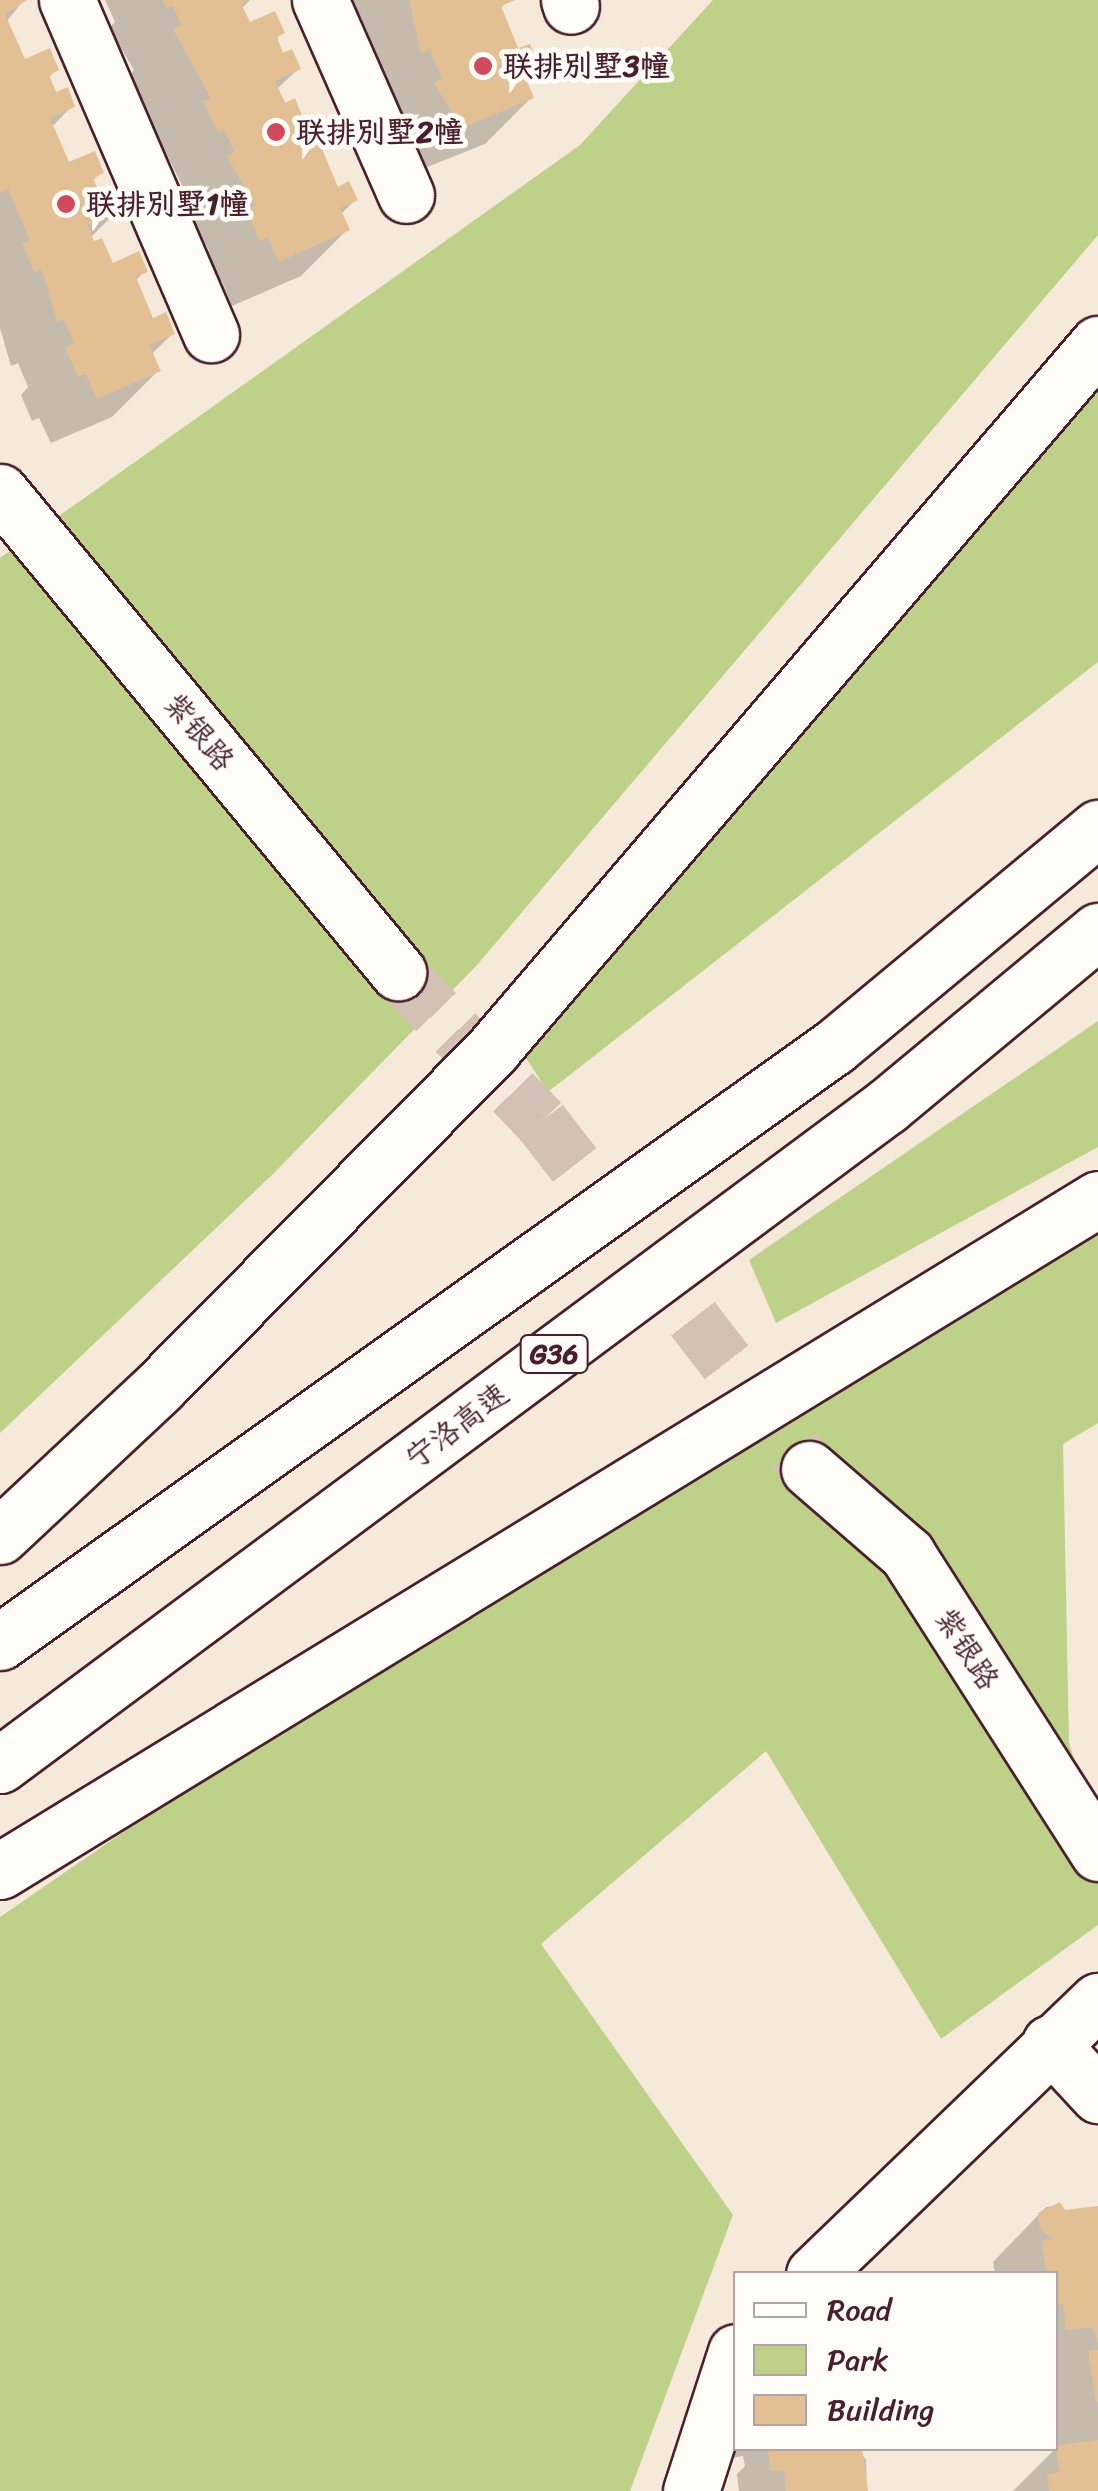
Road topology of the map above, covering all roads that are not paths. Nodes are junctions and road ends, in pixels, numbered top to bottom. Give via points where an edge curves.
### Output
1 (67, 0) edge
2 (320, 0) edge
3 (406, 195) dead end
4 (211, 334) dead end
5 (1098, 344) edge
6 (0, 492) edge
7 (1098, 828) edge
8 (1098, 931) edge
9 (398, 972) tunnel mouth
10 (1098, 1198) edge
11 (809, 1469) tunnel mouth
12 (0, 1536) edge
13 (0, 1642) edge
14 (0, 1765) edge
15 (1098, 1853) edge
16 (0, 1872) edge
17 (1098, 2002) edge
18 (1050, 2043) junction
19 (1098, 2095) edge
20 (817, 2271) edge
21 (733, 2361) edge
22 (691, 2491) edge

1 - 4 main road
2 - 3 main road
5 - 12 main road via 493,1049 158,1388
6 - 9 main road, 紫银路
7 - 13 main road via 834,1047
8 - 14 main road, 宁洛高速 / G36 via 887,1106
10 - 16 main road
11 - 15 main road, 紫银路 via 907,1554
17 - 18 main road
18 - 19 main road
18 - 20 main road
21 - 22 main road

